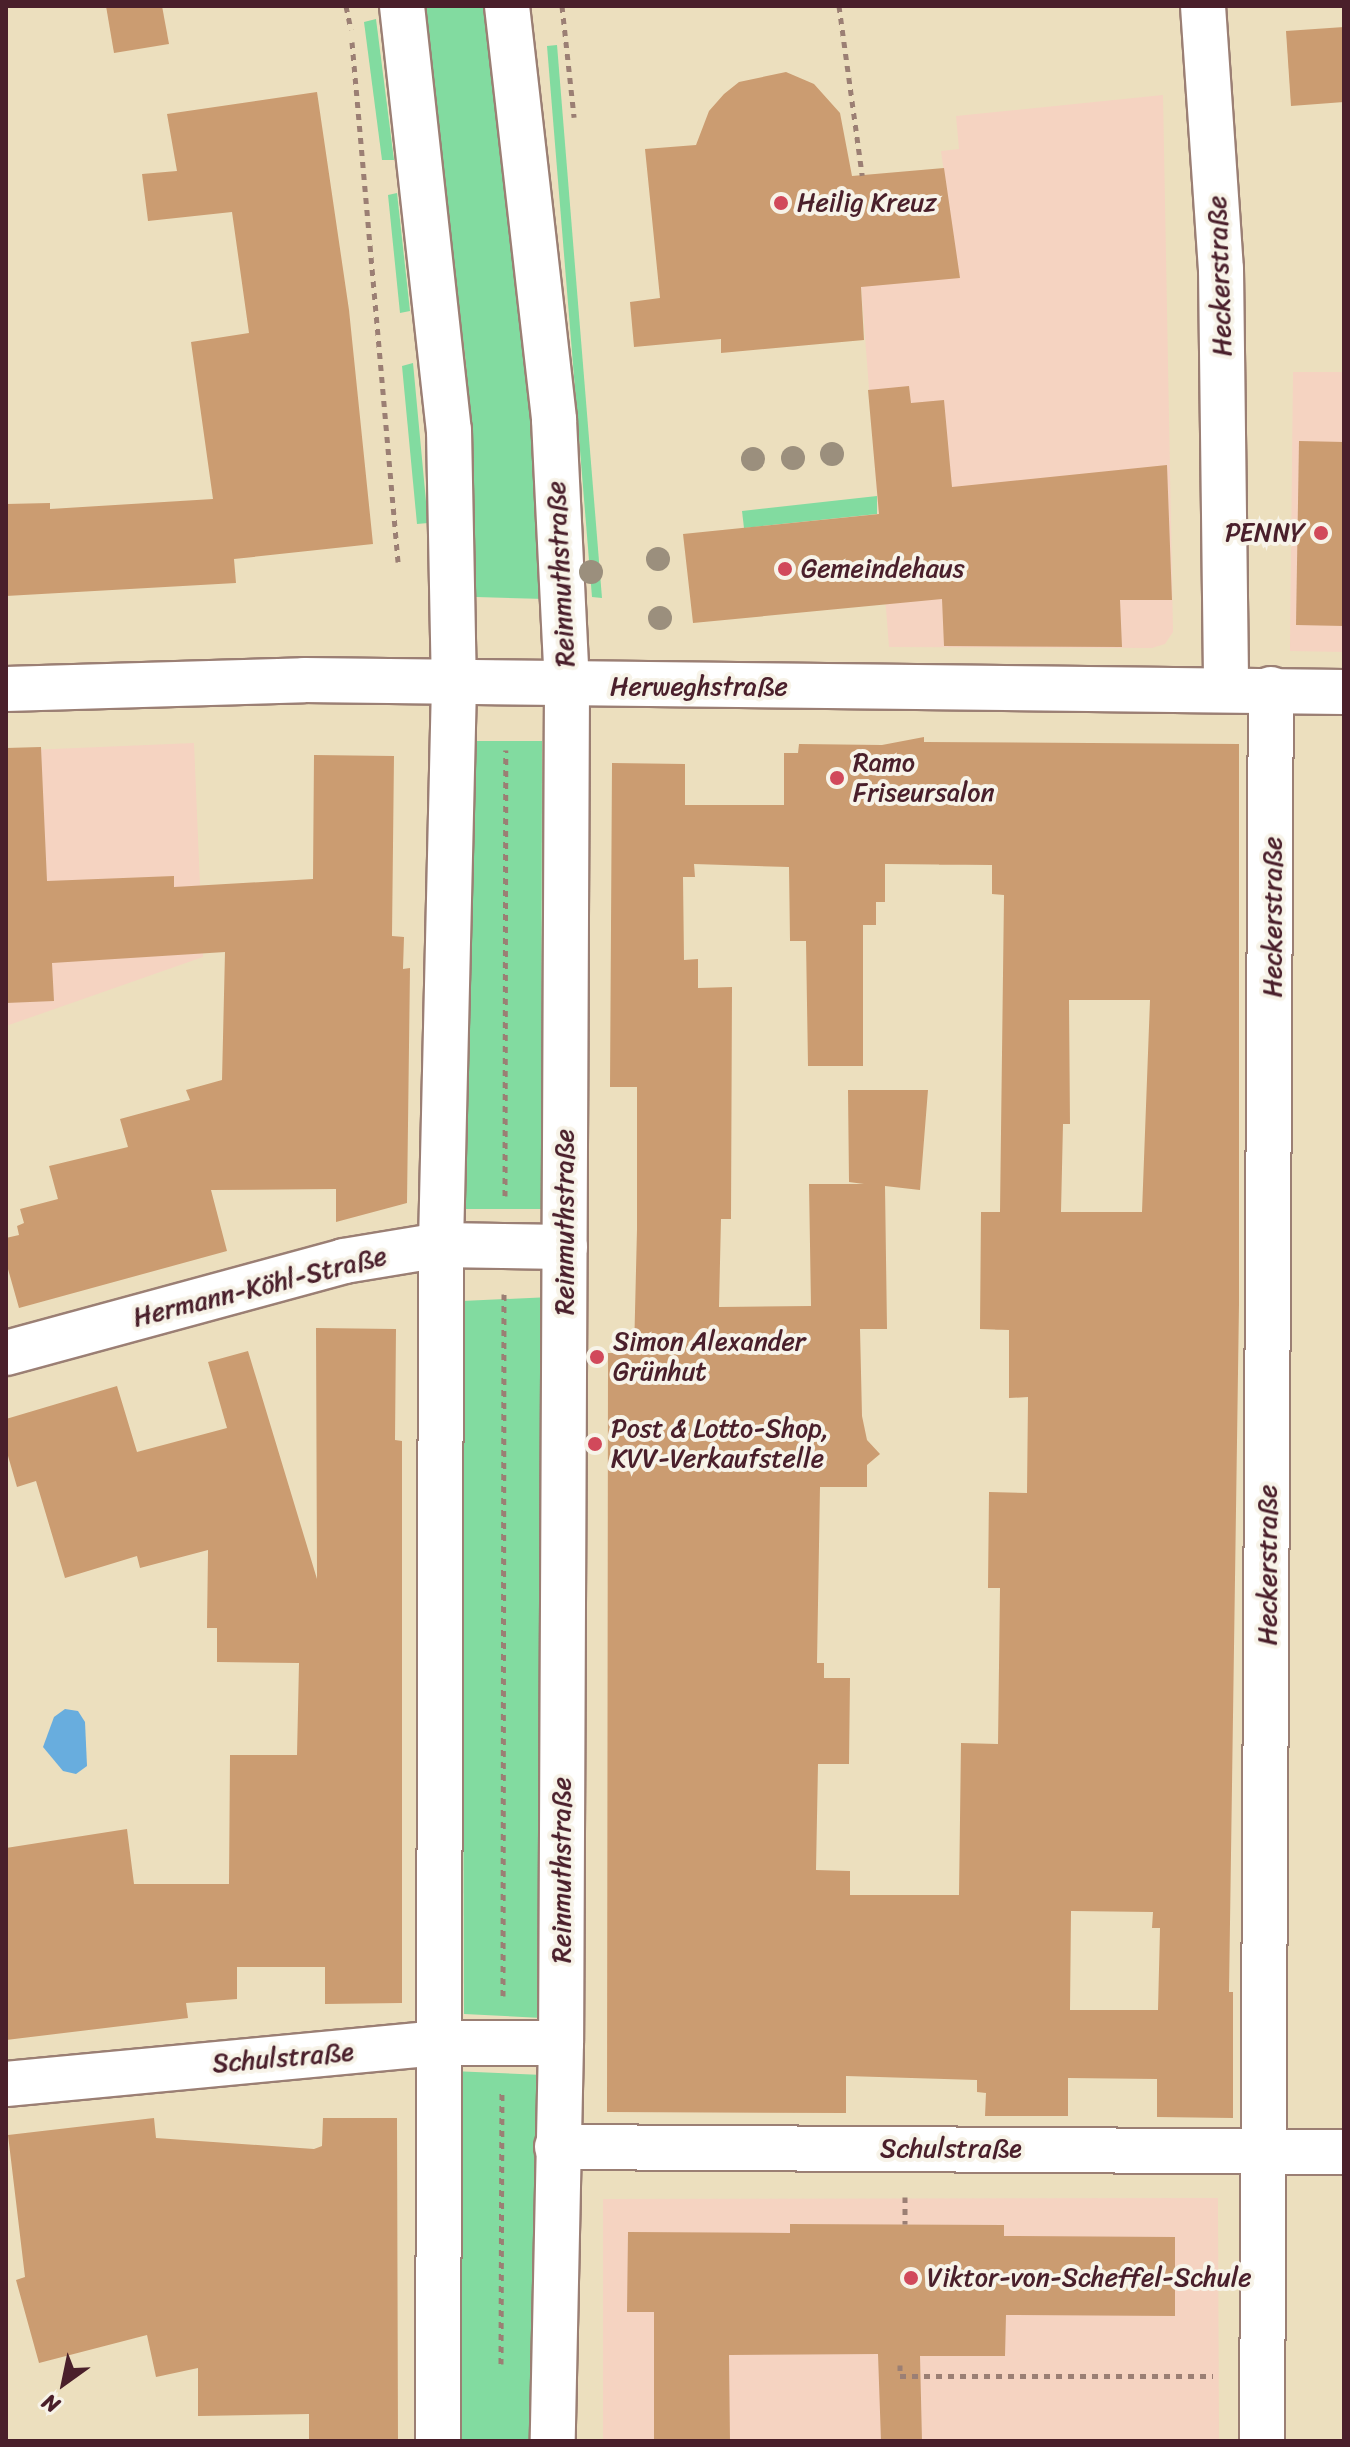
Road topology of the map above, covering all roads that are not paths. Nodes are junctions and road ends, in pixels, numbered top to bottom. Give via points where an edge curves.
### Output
1 (402, 6) edge
2 (507, 6) edge
3 (1203, 6) edge
4 (454, 684) junction
5 (567, 687) junction
6 (6, 689) edge
7 (1271, 689) junction
8 (1226, 690) junction
9 (1344, 692) edge
10 (441, 1245) junction
11 (565, 1247) junction
12 (6, 1353) edge
13 (440, 2043) junction
14 (561, 2043) junction
15 (6, 2084) edge
16 (557, 2147) junction
17 (1263, 2150) junction
18 (1344, 2152) edge
19 (438, 2441) edge
20 (553, 2441) edge
21 (1262, 2441) edge

1 - 4 street via 449,430
2 - 5 street, Reinmuthstraße via 554,420
3 - 8 street, Heckerstraße via 1221,269
4 - 5 street, Herweghstraße
4 - 6 street, Herweghstraße via 304,680
4 - 10 street
5 - 8 street, Herweghstraße
5 - 11 street, Reinmuthstraße
7 - 8 street, Herweghstraße
7 - 9 street, Herweghstraße
7 - 17 street, Heckerstraße
10 - 11 street, Hermann-Köhl-Straße
10 - 12 street, Hermann-Köhl-Straße via 344,1261
10 - 13 street
11 - 14 street, Reinmuthstraße
13 - 14 street, Schulstraße
13 - 15 street, Schulstraße
13 - 19 street
14 - 16 street, Reinmuthstraße
16 - 17 street, Schulstraße
16 - 20 street, Reinmuthstraße
17 - 18 street, Schulstraße
17 - 21 street, Heckerstraße

